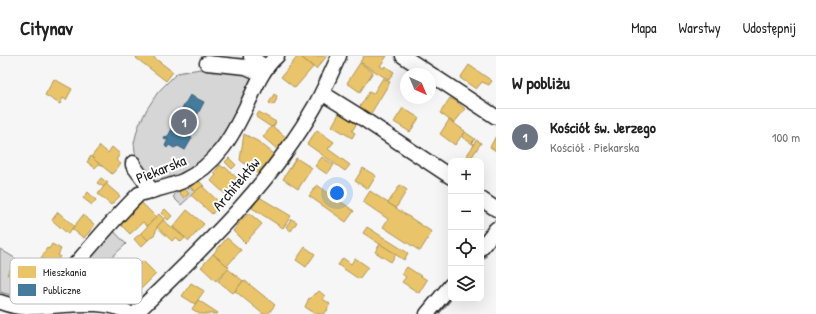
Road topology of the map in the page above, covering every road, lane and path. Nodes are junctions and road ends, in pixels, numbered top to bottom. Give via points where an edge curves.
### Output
1 (277, 56) edge
2 (339, 56) edge
3 (403, 56) edge
4 (251, 58) dead end
5 (207, 63) dead end
6 (264, 71) junction
7 (322, 93) junction
8 (496, 117) edge
9 (133, 163) dead end
10 (448, 175) edge
11 (152, 191) junction
12 (484, 201) edge
13 (496, 210) edge
14 (496, 229) edge
15 (484, 244) edge
16 (81, 258) edge
17 (448, 289) edge
18 (0, 302) edge
19 (46, 306) joint
20 (19, 310) edge
21 (130, 314) edge
22 (135, 314) edge
23 (427, 314) edge

1 - 6 street, Piekarska
2 - 7 street, Architektów
3 - 8 street
4 - 6 street
5 - 6 street
6 - 11 street, Piekarska via 238,126 215,158 185,180
7 - 10 street
7 - 22 street, Architektów via 298,133 264,179 215,234
9 - 11 street
11 - 16 street, Piekarska via 136,197
12 - 13 street
14 - 15 street
17 - 23 street
18 - 20 street
19 - 20 street
19 - 21 street via 99,305 119,308

